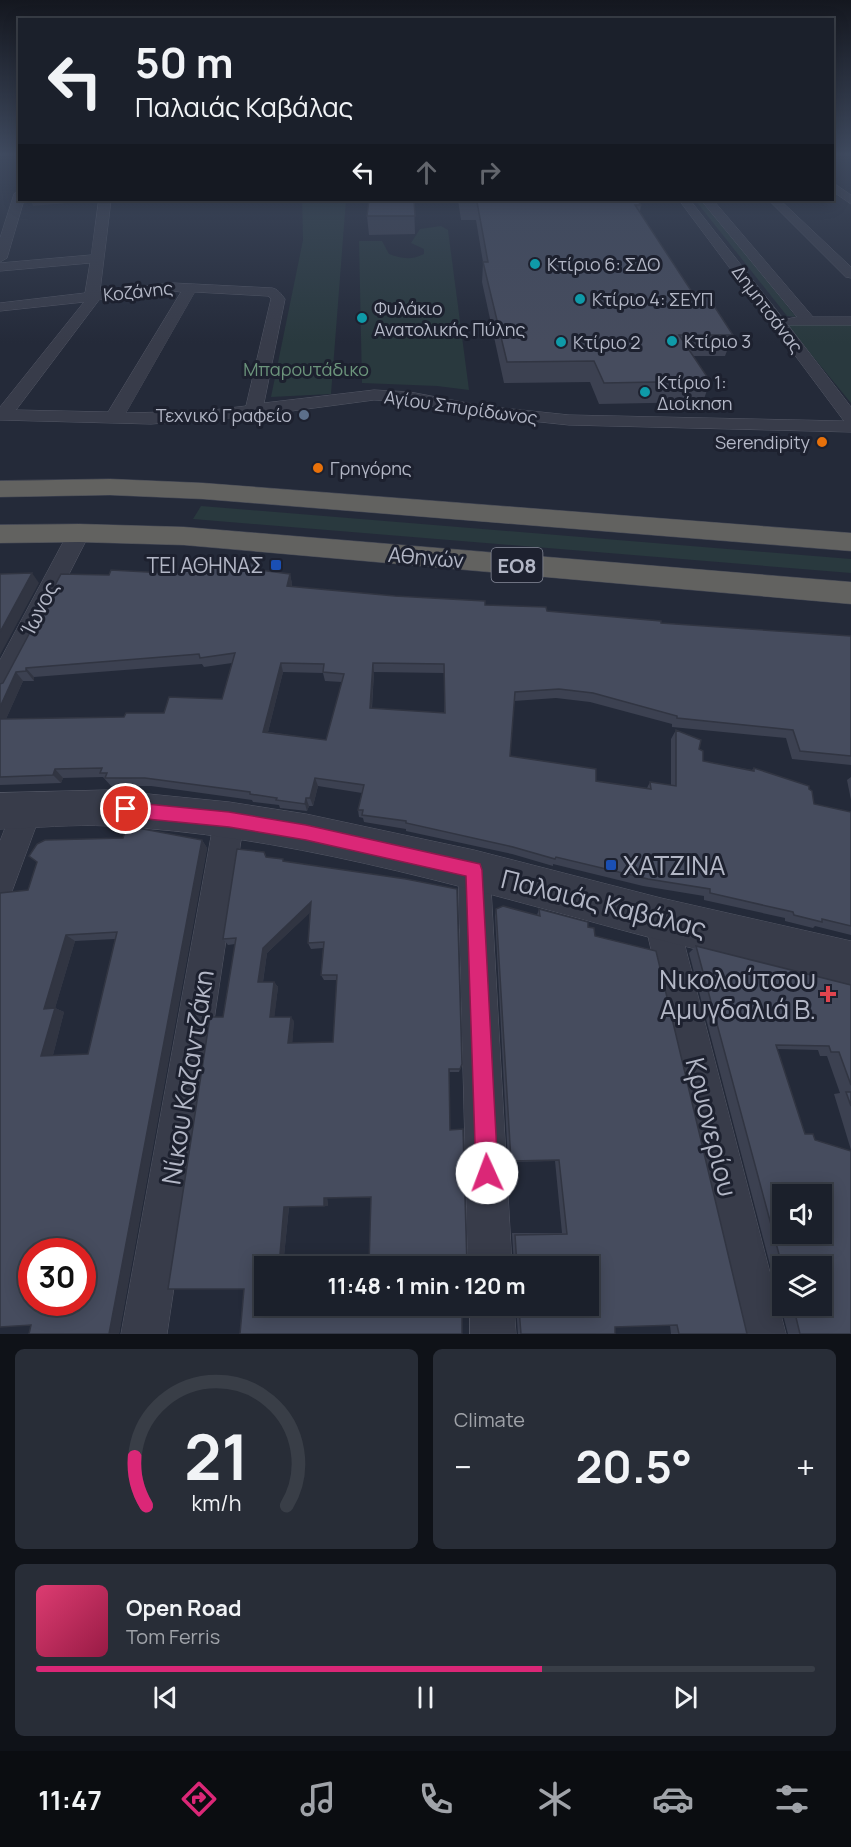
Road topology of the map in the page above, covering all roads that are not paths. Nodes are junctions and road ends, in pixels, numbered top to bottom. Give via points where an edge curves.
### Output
1 (8, 218) edge
2 (102, 218) edge
3 (699, 218) edge
4 (722, 218) edge
5 (793, 218) edge
6 (4, 234) edge
7 (0, 258) edge
8 (96, 258) junction
9 (0, 267) edge
10 (851, 274) edge
11 (191, 287) junction
12 (92, 296) junction
13 (0, 307) edge
14 (809, 321) junction
15 (851, 321) edge
16 (777, 322) junction
17 (254, 411) junction
18 (2, 415) edge
19 (114, 418) junction
20 (851, 419) edge
21 (851, 427) edge
22 (0, 489) edge
23 (79, 532) junction
24 (0, 534) edge
25 (851, 542) edge
26 (851, 593) edge
27 (0, 684) edge
28 (14, 810) edge
29 (229, 820) junction
30 (474, 870) junction
31 (0, 883) edge
32 (661, 919) junction
33 (851, 963) edge
34 (490, 1256) edge
35 (492, 1316) edge
36 (144, 1334) edge
37 (493, 1334) edge
38 (763, 1334) edge

1 - 6 street
2 - 8 street
3 - 16 street, Δημητσάνας
4 - 14 street, Δημητσάνας
5 - 10 street
6 - 7 street
8 - 9 street
8 - 12 street
11 - 12 street, Κοζάνης
11 - 17 street, Κοζάνης via 267,291 278,299
11 - 19 street
12 - 13 street, Κοζάνης
12 - 18 street via 85,311
14 - 15 street
14 - 16 street
16 - 20 street, Δημητσάνας
17 - 19 street, Αγίου Σπυρίδωνος
17 - 21 street, Αγίου Σπυρίδωνος via 374,395 569,420
18 - 19 street, Αγίου Σπυρίδωνος
22 - 25 highway, ΕΟ8 via 203,491
23 - 24 highway, Αθηνών / ΕΟ8
23 - 26 highway, Αθηνών / ΕΟ8 via 184,537
23 - 27 street, Ίωνος
28 - 29 street, Παλαιάς Καβάλας via 108,808
28 - 31 street
29 - 30 street, Παλαιάς Καβάλας
29 - 36 street, Νίκου Καζαντζάκη
30 - 32 street, Παλαιάς Καβάλας
30 - 34 street
32 - 33 street, Παλαιάς Καβάλας
32 - 38 street, Κρυονερίου
35 - 37 street

